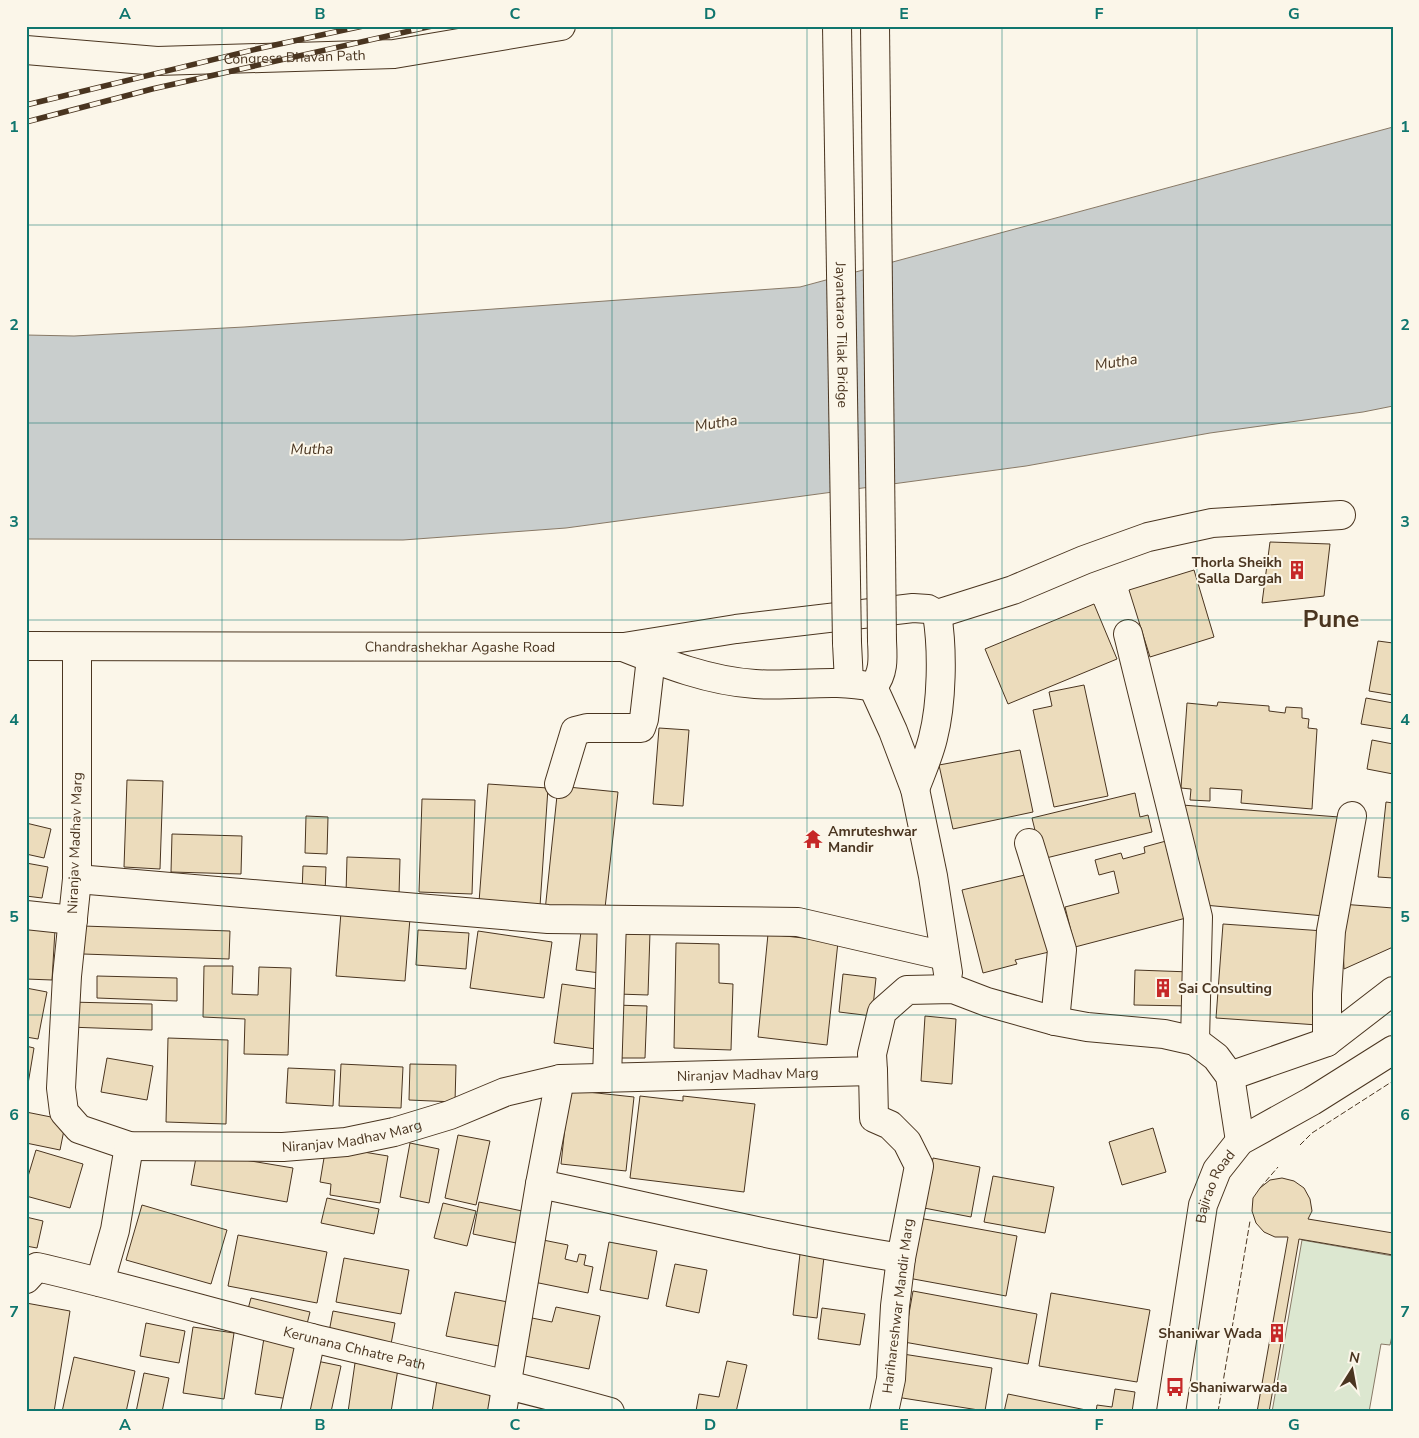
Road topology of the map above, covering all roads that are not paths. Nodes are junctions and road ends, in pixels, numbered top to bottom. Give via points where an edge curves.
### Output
1 (561, 26) edge
2 (837, 26) edge
3 (875, 26) edge
4 (26, 50) edge
5 (1341, 515) dead end
6 (937, 614) junction
7 (1128, 634) dead end
8 (26, 646) edge
9 (77, 647) junction
10 (623, 647) junction
11 (651, 658) junction
12 (861, 684) junction
13 (559, 784) dead end
14 (914, 789) junction
15 (1352, 816) dead end
16 (1028, 842) dead end
17 (77, 879) junction
18 (26, 915) edge
19 (73, 920) junction
20 (612, 920) junction
21 (945, 956) junction
22 (953, 989) junction
23 (1393, 991) edge
24 (1054, 1021) junction
25 (1195, 1041) junction
26 (1327, 1042) junction
27 (1393, 1050) edge
28 (873, 1071) junction
29 (1230, 1076) junction
30 (607, 1078) junction
31 (560, 1079) junction
32 (1240, 1141) junction
33 (129, 1146) junction
34 (540, 1184) junction
35 (902, 1258) junction
36 (30, 1270) edge
37 (100, 1282) junction
38 (311, 1338) junction
39 (508, 1383) junction
40 (295, 1412) edge
41 (502, 1412) edge
42 (610, 1412) edge
43 (884, 1412) edge
44 (1171, 1412) edge

1 - 4 main road, Congress Bhavan Path via 394,54 157,61
2 - 12 main road, Jayantarao Tilak Bridge, bridge via 847,643
3 - 12 main road, bridge via 882,667 880,678
5 - 6 main road via 1212,523 1148,537 1014,590
6 - 10 main road via 928,609 913,608
6 - 14 main road via 941,640 934,738
7 - 25 main road via 1198,917
8 - 9 main road, Chandrashekhar Agashe Road
9 - 10 main road, Chandrashekhar Agashe Road
9 - 17 main road, Niranjav Madhav Marg
10 - 11 main road, Chandrashekhar Agashe Road
11 - 12 main road, Chandrashekhar Agashe Road via 728,682
11 - 13 main road via 641,728 575,731
12 - 14 main road via 893,731
14 - 21 main road via 933,876
15 - 26 main road via 1331,932
16 - 24 main road via 1062,950
17 - 19 main road, Niranjav Madhav Marg
17 - 20 main road via 548,919
18 - 19 main road
19 - 33 main road, Niranjav Madhav Marg via 61,1088 64,1112 79,1129
20 - 21 main road via 798,922
20 - 30 main road
21 - 22 main road
22 - 24 main road
22 - 28 main road via 907,990 882,1012 872,1054
23 - 26 main road
24 - 25 main road via 1164,1034
25 - 29 main road via 1216,1057
26 - 29 main road
27 - 32 main road, Bajirao Road via 1312,1102
28 - 30 main road, Niranjav Madhav Marg
28 - 35 main road, Harihareshwar Mandir Marg via 874,1118 890,1125 908,1142 919,1166
29 - 32 main road
30 - 31 main road, Niranjav Madhav Marg
31 - 33 main road, Niranjav Madhav Marg via 505,1092 450,1115 394,1132 346,1142 283,1147
31 - 34 main road
32 - 44 main road, Bajirao Road via 1217,1170 1203,1205
33 - 37 main road via 115,1230
34 - 35 main road via 762,1234
34 - 39 main road
35 - 43 main road, Harihareshwar Mandir Marg via 895,1306 891,1379
36 - 37 main road, Kerunana Chhatre Path
37 - 38 main road, Kerunana Chhatre Path
38 - 39 main road, Kerunana Chhatre Path
38 - 40 main road
39 - 41 main road
39 - 42 main road, Kerunana Chhatre Path

